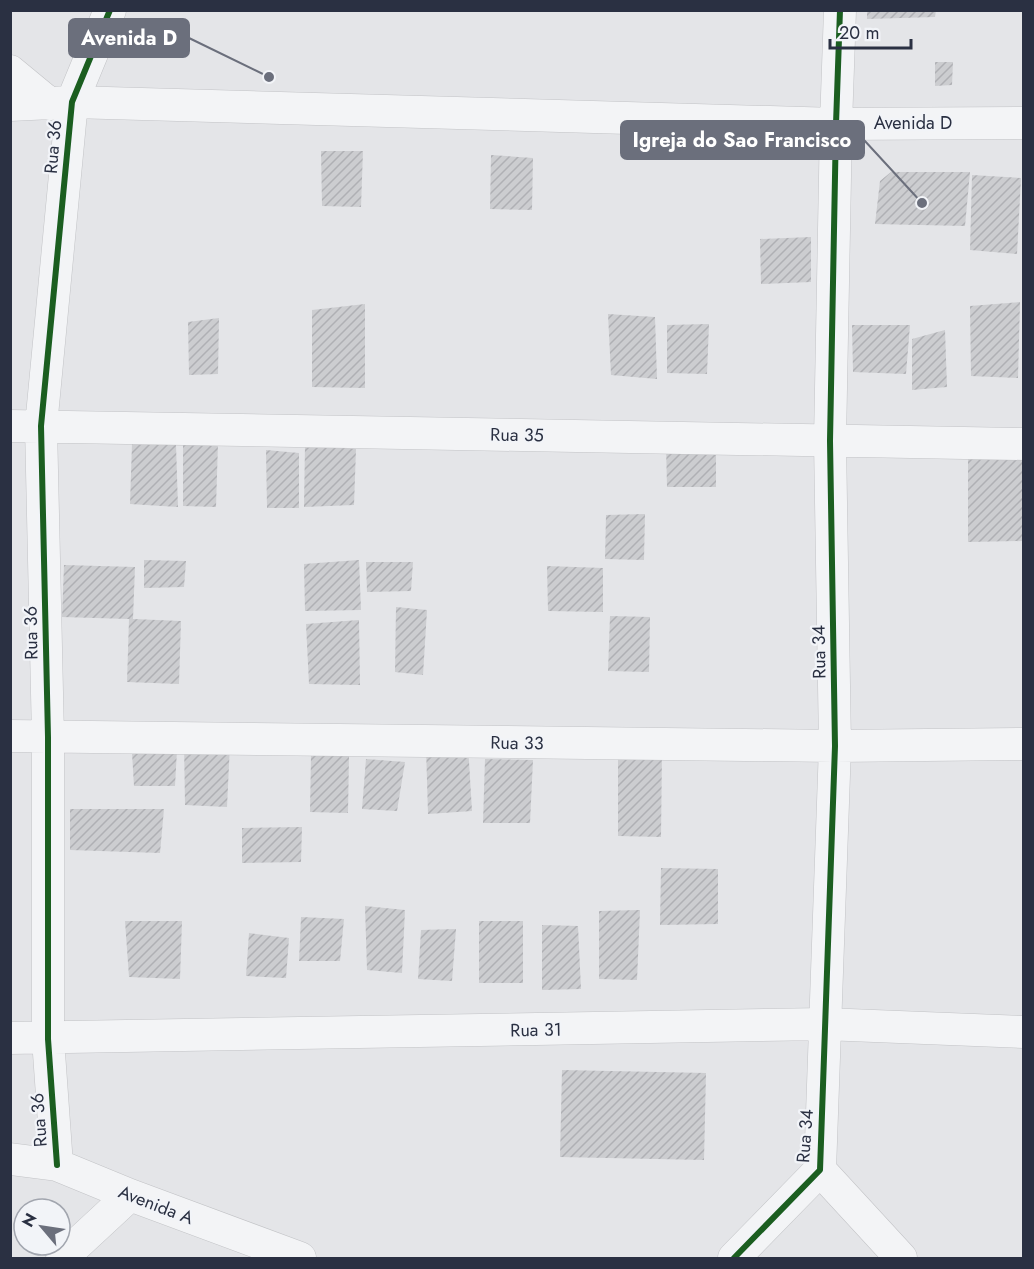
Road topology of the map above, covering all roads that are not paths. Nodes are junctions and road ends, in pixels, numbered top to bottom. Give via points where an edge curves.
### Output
1 (110, 10) edge
2 (840, 10) edge
3 (10, 71) edge
4 (61, 103) junction
5 (10, 105) edge
6 (1023, 123) edge
7 (836, 124) junction
8 (10, 426) edge
9 (41, 426) junction
10 (830, 441) junction
11 (1023, 444) edge
12 (10, 735) edge
13 (48, 737) junction
14 (1023, 744) edge
15 (835, 746) junction
16 (824, 1024) junction
17 (1023, 1032) edge
18 (10, 1038) edge
19 (48, 1038) junction
20 (10, 1159) edge
21 (57, 1165) junction
22 (820, 1170) junction
23 (129, 1196) junction
24 (62, 1258) edge
25 (300, 1258) edge
26 (734, 1258) edge
27 (901, 1258) edge

1 - 4 street, Rua 36
2 - 7 street, Rua 34
3 - 4 street
4 - 5 street, Avenida D
4 - 7 street, Avenida D
4 - 9 street, Rua 36
6 - 7 street, Avenida D
7 - 10 street, Rua 34
8 - 9 street, Rua 35
9 - 10 street, Rua 35
9 - 13 street, Rua 36
10 - 11 street, Rua 35
10 - 15 street, Rua 34
12 - 13 street, Rua 33
13 - 15 street, Rua 33
13 - 19 street, Rua 36
14 - 15 street, Rua 33
15 - 16 street, Rua 34
16 - 17 street, Rua 31
16 - 19 street, Rua 31
16 - 22 street, Rua 34
18 - 19 street
19 - 21 street, Rua 36
20 - 21 street, Avenida A
21 - 23 street, Avenida A
22 - 26 street, Rua 34
22 - 27 street
23 - 24 street
23 - 25 street, Avenida A

